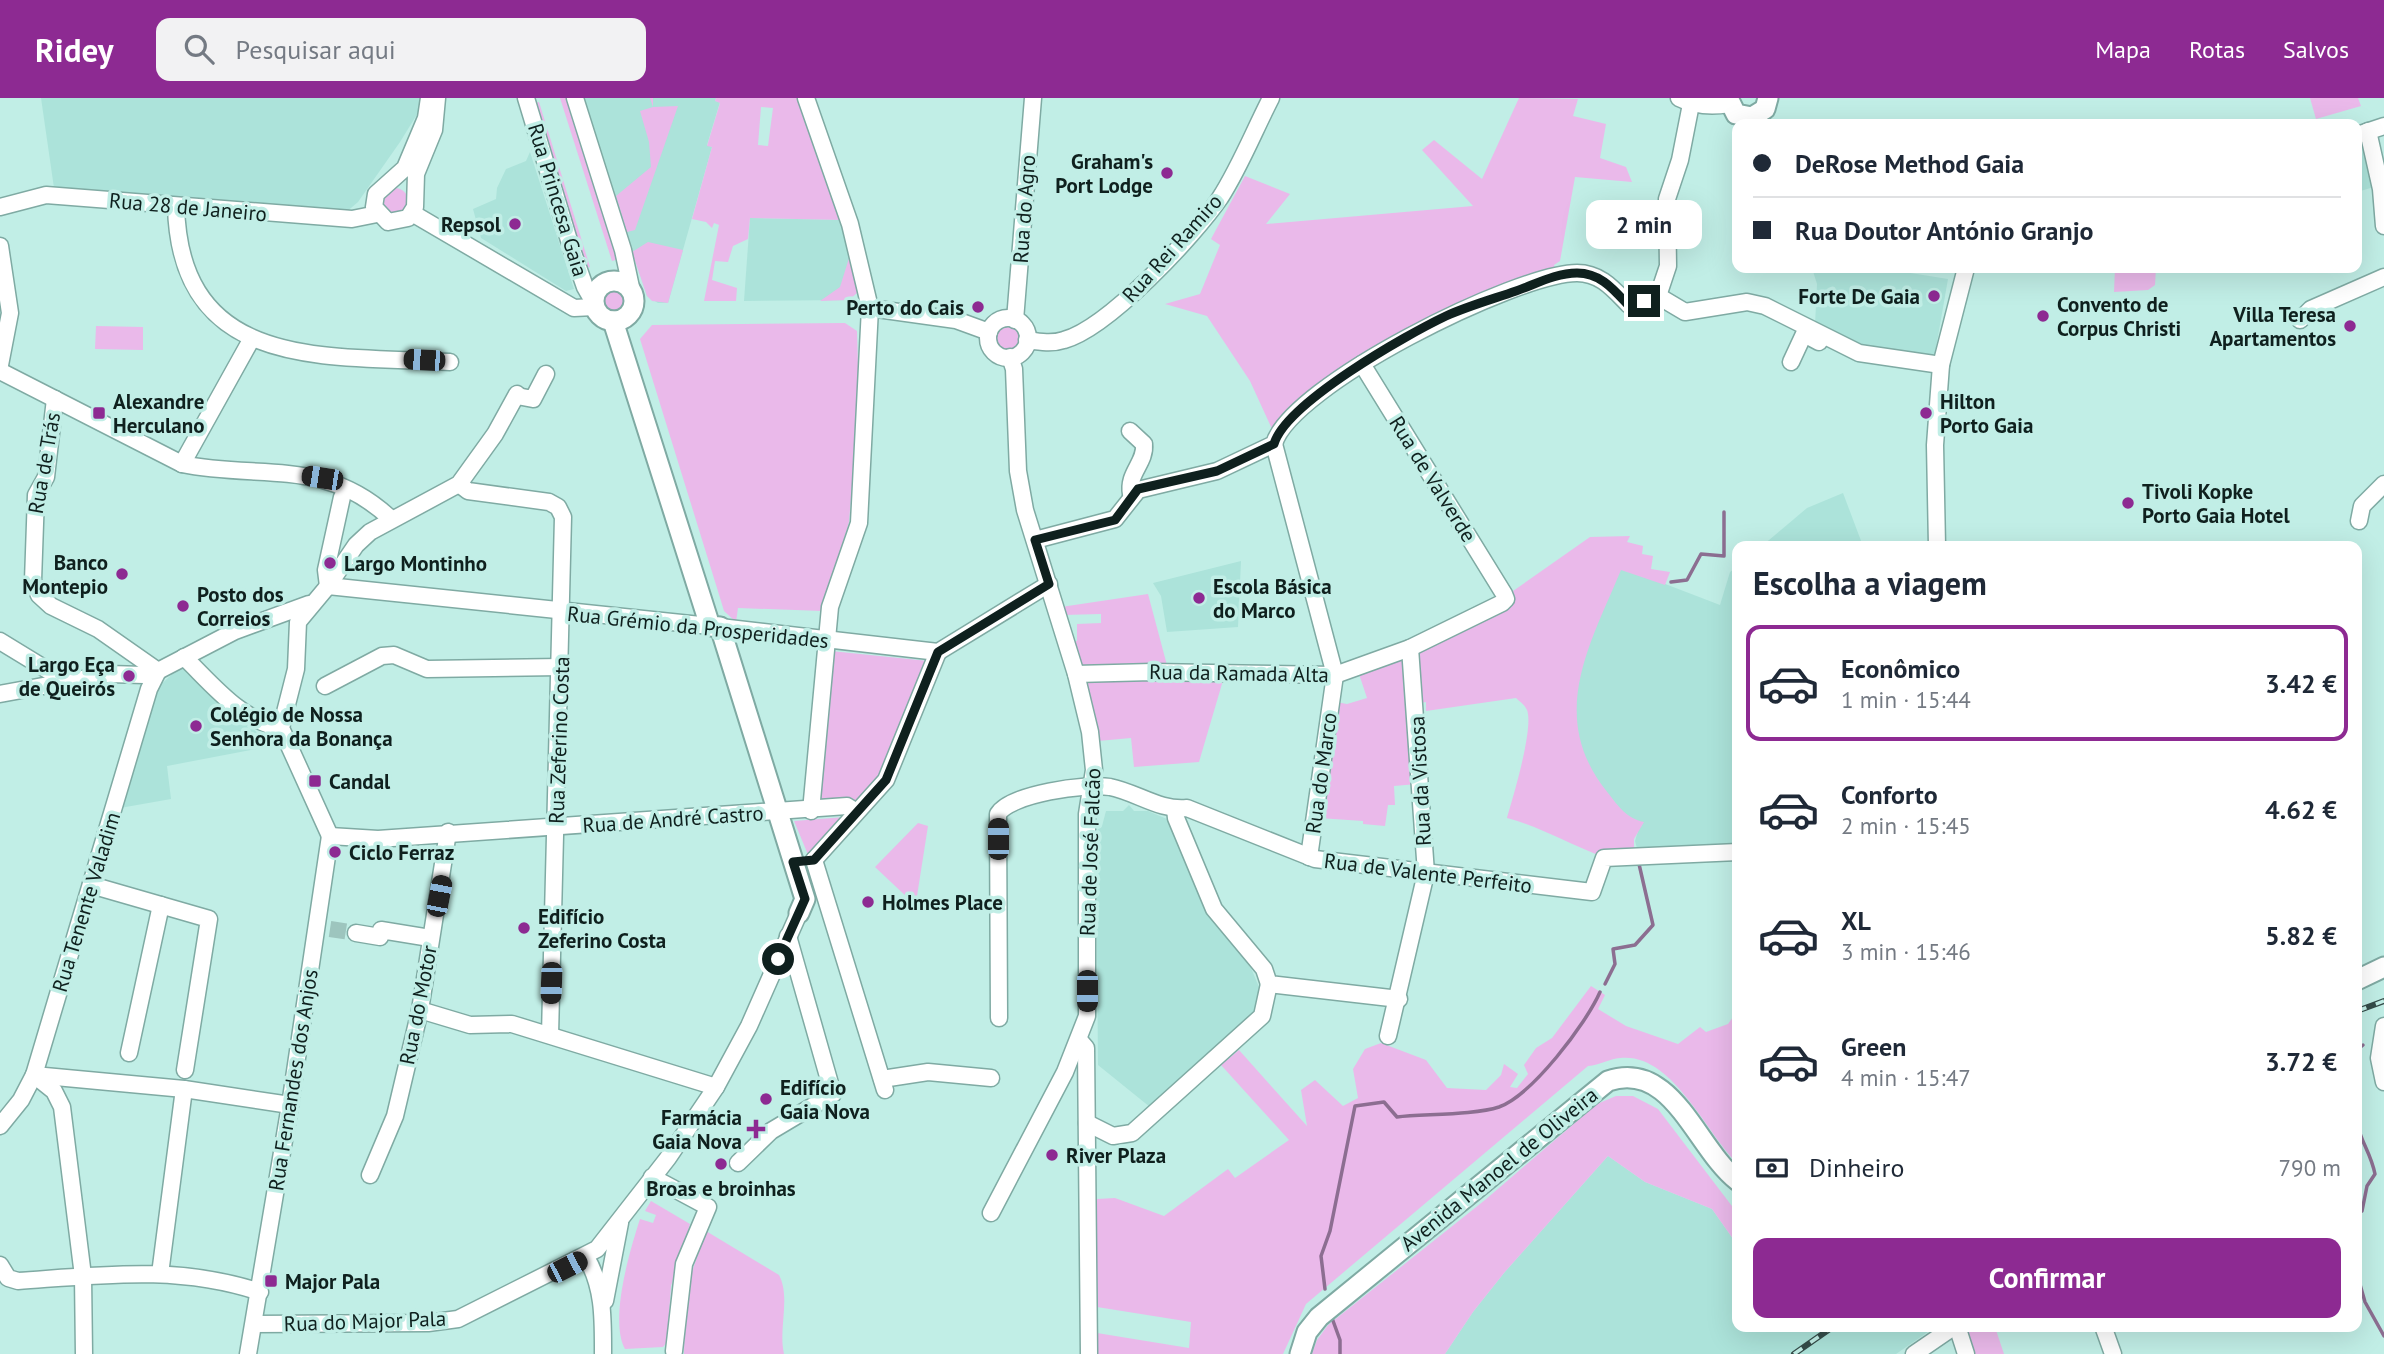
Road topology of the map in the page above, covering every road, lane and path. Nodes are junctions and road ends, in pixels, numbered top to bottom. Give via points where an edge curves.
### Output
1 (429, 98) edge
2 (437, 98) edge
3 (526, 98) edge
4 (575, 98) edge
5 (806, 98) edge
6 (1033, 98) edge
7 (1271, 98) edge
8 (1685, 101) edge
9 (1735, 110) edge
10 (1766, 110) edge
11 (2384, 126) edge
12 (2363, 133) edge
13 (392, 181) junction
14 (414, 194) junction
15 (176, 206) junction
16 (0, 207) edge
17 (412, 213) junction
18 (377, 214) junction
19 (2384, 226) edge
20 (0, 246) edge
21 (1965, 273) edge
22 (2384, 277) edge
23 (632, 292) junction
24 (1658, 296) junction
25 (594, 304) junction
26 (870, 308) junction
27 (1016, 320) junction
28 (2300, 320) dead end
29 (613, 321) junction
30 (989, 332) junction
31 (251, 340) junction
32 (1027, 340) junction
33 (1894, 356) junction
34 (1010, 357) junction
35 (450, 362) dead end
36 (1791, 362) dead end
37 (1362, 364) junction
38 (0, 365) edge
39 (1941, 365) junction
40 (0, 370) edge
41 (546, 373) dead end
42 (55, 399) junction
43 (1130, 431) dead end
44 (1274, 444) junction
45 (182, 464) junction
46 (459, 484) junction
47 (2384, 484) edge
48 (1131, 494) junction
49 (342, 497) dead end
50 (391, 519) junction
51 (2359, 521) dead end
52 (1035, 540) junction
53 (1937, 541) edge
54 (1049, 584) junction
55 (328, 586) junction
56 (1504, 594) joint
57 (312, 603) junction
58 (563, 612) junction
59 (715, 627) junction
60 (827, 639) junction
61 (0, 642) edge
62 (1409, 648) junction
63 (937, 652) junction
64 (184, 657) junction
65 (561, 667) junction
66 (158, 671) junction
67 (1076, 674) junction
68 (1335, 676) junction
69 (67, 682) junction
70 (325, 686) dead end
71 (0, 694) edge
72 (281, 728) junction
73 (1092, 787) junction
74 (1175, 809) junction
75 (811, 811) junction
76 (855, 811) junction
77 (777, 812) junction
78 (557, 827) junction
79 (448, 832) junction
80 (330, 836) junction
81 (1732, 852) edge
82 (1309, 857) junction
83 (814, 860) junction
84 (793, 862) junction
85 (1426, 873) junction
86 (91, 885) junction
87 (161, 905) junction
88 (802, 906) joint
89 (356, 933) tunnel mouth
90 (788, 936) junction
91 (430, 938) junction
92 (2384, 967) edge
93 (2362, 978) edge
94 (1269, 984) junction
95 (1399, 999) junction
96 (420, 1010) junction
97 (999, 1018) dead end
98 (2384, 1026) edge
99 (550, 1035) junction
100 (1388, 1036) dead end
101 (1080, 1041) junction
102 (129, 1053) dead end
103 (185, 1070) dead end
104 (1065, 1072) junction
105 (34, 1075) junction
106 (1087, 1076) junction
107 (991, 1077) dead end
108 (2384, 1082) edge
109 (716, 1087) junction
110 (184, 1089) junction
111 (290, 1105) junction
112 (1087, 1123) junction
113 (0, 1126) edge
114 (738, 1163) dead end
115 (370, 1174) dead end
116 (1732, 1175) edge
117 (652, 1177) junction
118 (991, 1213) dead end
119 (620, 1221) junction
120 (592, 1253) junction
121 (613, 1260) junction
122 (0, 1265) edge
123 (160, 1274) junction
124 (83, 1276) junction
125 (260, 1292) junction
126 (603, 1309) junction
127 (255, 1324) junction
128 (1947, 1332) edge
129 (1958, 1332) edge
130 (2105, 1332) edge
131 (674, 1351) dead end
132 (84, 1354) edge
133 (248, 1354) edge
134 (603, 1354) edge
135 (1088, 1354) edge
136 (1300, 1354) edge
137 (1914, 1354) edge
138 (1966, 1354) edge
139 (2113, 1354) edge

1 - 13 street via 426,118 405,168
2 - 14 street via 434,130 416,174
3 - 25 street, Rua Princesa Gaia via 574,256
4 - 23 street
5 - 26 street via 845,208
6 - 27 street, Rua do Agro
7 - 32 street, Rua Rei Ramiro via 1219,200 1133,294 1076,336 1052,342
8 - 9 street
8 - 24 street via 1680,160 1667,199 1668,266
9 - 10 main road via 1752,117
11 - 12 street
12 - 19 street via 2381,189
13 - 14 street via 405,184
13 - 18 street via 376,194
14 - 17 street
15 - 16 street, Rua 28 de Janeiro via 46,195
15 - 18 street, Rua 28 de Janeiro via 352,219
15 - 31 street via 182,259 197,290 211,309
17 - 18 street via 396,223
17 - 25 street via 574,308
20 - 38 street via 10,313
21 - 39 street
22 - 28 street via 2311,309
23 - 25 main road via 624,283 611,281 597,289
23 - 29 main road via 629,316
24 - 33 street via 1685,312 1747,302 1765,306 1859,353
24 - 37 street via 1629,306 1600,277 1559,275 1448,315
25 - 29 main road via 601,317
26 - 30 street via 956,320
26 - 60 street via 859,523 831,607
27 - 30 street via 997,321
27 - 32 street via 1025,328
29 - 59 main road
30 - 34 street via 993,350
31 - 35 street via 298,354
31 - 45 street
32 - 34 street via 1022,352
33 - 36 street via 1889,363 1853,360 1804,334
33 - 39 street
34 - 52 street, Rua de José Falcão via 1018,471
37 - 44 street via 1278,431
37 - 56 street, Rua de Valverde
39 - 53 street via 1935,445
40 - 42 street
41 - 46 street via 533,400 517,395
42 - 45 street
42 - 66 street, Rua de Trás via 46,477 36,495 33,582 51,606 97,629
43 - 48 street via 1145,451 1129,481
44 - 48 street via 1217,471
44 - 68 street, Rua do Marco
45 - 50 street via 322,478 378,506
46 - 50 street
46 - 58 street, Rua Zeferino Costa via 468,491 558,507 563,517
47 - 51 street via 2362,506
48 - 52 street via 1115,520
49 - 55 street via 326,570
50 - 55 street via 356,545
52 - 54 street, Rua de José Falcão
54 - 63 street
54 - 67 street, Rua de José Falcão
55 - 57 street
55 - 58 street, Rua Grémio da Prosperidades
56 - 62 street, Rua da Ramada Alta via 1502,603
57 - 64 street via 235,631
57 - 72 street via 298,622 296,669
58 - 59 street, Rua Grémio da Prosperidades
58 - 65 street, Rua Zeferino Costa
59 - 60 street, Rua Grémio da Prosperidades
59 - 77 main road
60 - 63 street, Rua Grémio da Prosperidades
60 - 75 street
61 - 69 street
62 - 68 street, Rua da Ramada Alta
62 - 85 street, Rua da Vistosa
63 - 76 street via 886,780
64 - 66 street
64 - 72 street via 243,713
65 - 70 street via 427,669 394,655 382,656
65 - 78 street, Rua Zeferino Costa
66 - 69 street
66 - 86 street, Rua Tenente Valadim
67 - 68 street, Rua da Ramada Alta
67 - 73 street, Rua de José Falcão via 1090,732
68 - 82 street, Rua do Marco
69 - 71 street
72 - 80 street
73 - 74 street, Rua de Valente Perfeito via 1110,787
73 - 97 street, Rua de Valente Perfeito via 1011,802 998,814
73 - 101 street, Rua de José Falcão via 1087,814 1087,1016
74 - 82 street, Rua de Valente Perfeito via 1187,808
74 - 94 street via 1214,909 1264,969
75 - 76 street, Rua de André Castro via 847,806
75 - 77 street, Rua de André Castro
76 - 83 street
77 - 78 street, Rua de André Castro
77 - 84 main road
78 - 79 street, Rua de André Castro
78 - 99 street, Rua Zeferino Costa
79 - 80 street, Rua de André Castro via 378,839
79 - 91 street, Rua do Motor
80 - 111 street, Rua Fernandes dos Anjos via 323,928
81 - 85 street, Rua de Valente Perfeito via 1604,858 1592,892
82 - 85 street, Rua de Valente Perfeito
83 - 84 street
83 - 107 street via 883,1084 928,1072
84 - 88 main road
85 - 95 street, Rua da Vistosa
86 - 87 street
86 - 105 street, Rua Tenente Valadim
87 - 102 street
87 - 103 street via 209,919
88 - 90 street
89 - 91 street via 380,937 381,930
90 - 109 street via 749,1026
90 - 114 street via 833,1094 771,1131
91 - 96 street, Rua do Motor
92 - 93 main road
94 - 95 street
94 - 112 street via 1262,1016 1132,1133 1113,1136
95 - 100 street, Rua da Vistosa
96 - 99 street via 470,1025 512,1024
96 - 115 street, Rua do Motor via 395,1116
98 - 108 street via 2379,1059
99 - 109 street
101 - 104 street
101 - 106 street, Rua de José Falcão via 1086,1048
104 - 106 street via 1076,1070
104 - 118 street
105 - 110 street
105 - 113 street, Rua Tenente Valadim
105 - 124 street via 54,1091 62,1107
106 - 112 street, Rua de José Falcão
109 - 117 street
110 - 111 street
110 - 123 street
111 - 125 street, Rua Fernandes dos Anjos
112 - 135 street, Rua de José Falcão
116 - 136 main road, Avenida Manoel de Oliveira via 1663,1089 1632,1077 1608,1081 1319,1317 1307,1332
117 - 119 street
117 - 131 street via 708,1207 684,1264
119 - 120 street
119 - 121 street
120 - 121 street via 607,1253
120 - 126 street
120 - 127 street, Rua do Major Pala via 458,1319
121 - 126 street
122 - 124 street via 8,1278 18,1281
123 - 124 street
123 - 125 street via 199,1275
124 - 132 street
125 - 127 street, Rua Fernandes dos Anjos
126 - 134 street
127 - 133 street, Rua Fernandes dos Anjos
128 - 137 street
129 - 138 street
130 - 139 street

